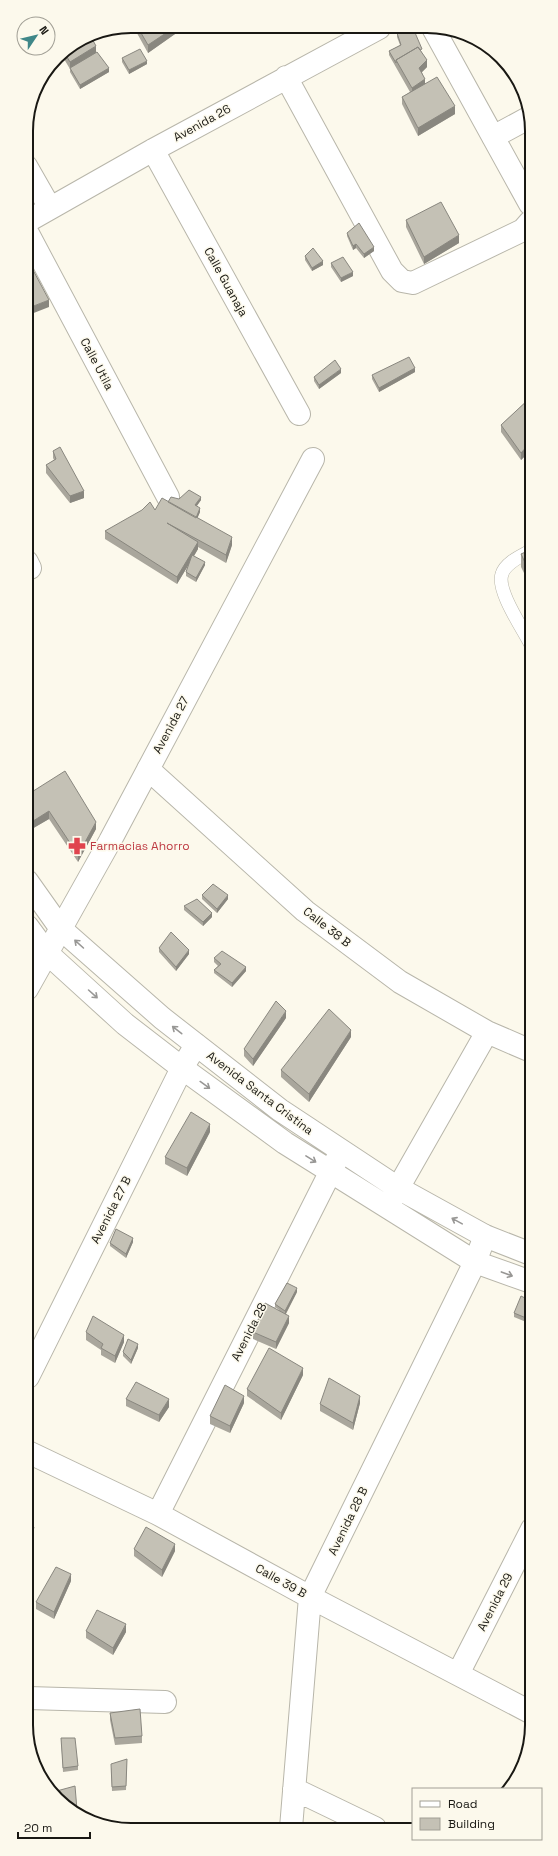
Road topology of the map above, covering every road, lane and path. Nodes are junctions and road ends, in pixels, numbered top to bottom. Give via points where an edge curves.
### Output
1 (370, 33) edge
2 (436, 33) edge
3 (286, 77) junction
4 (524, 120) edge
5 (493, 137) junction
6 (153, 150) junction
7 (33, 178) edge
8 (525, 195) edge
9 (50, 208) junction
10 (33, 218) edge
11 (525, 228) edge
12 (33, 243) edge
13 (299, 414) dead end
14 (312, 459) dead end
15 (168, 497) dead end
16 (525, 554) edge
17 (525, 634) edge
18 (148, 769) junction
19 (33, 889) edge
20 (61, 929) junction
21 (33, 934) edge
22 (47, 953) junction
23 (33, 978) edge
24 (487, 1032) junction
25 (196, 1045) junction
26 (525, 1048) edge
27 (182, 1068) junction
28 (341, 1151) junction
29 (329, 1171) junction
30 (398, 1188) junction
31 (387, 1207) junction
32 (485, 1236) junction
33 (525, 1252) edge
34 (474, 1262) junction
35 (525, 1280) edge
36 (33, 1367) edge
37 (33, 1454) edge
38 (158, 1514) junction
39 (525, 1543) edge
40 (310, 1597) junction
41 (458, 1674) junction
42 (33, 1698) edge
43 (165, 1702) dead end
44 (525, 1710) edge
45 (294, 1789) junction
46 (291, 1823) edge
47 (365, 1823) edge

1 - 3 street, Avenida 26
2 - 5 street
3 - 6 street, Avenida 26
3 - 11 street via 392,271 402,281 413,283
4 - 5 street
5 - 8 street
6 - 9 street, Avenida 26
6 - 13 street, Calle Guanaja
7 - 9 street
9 - 10 street, Avenida 26
12 - 15 street, Calle Utila
14 - 18 street, Avenida 27
16 - 17 lane via 511,563 502,574 501,588
18 - 20 street, Avenida 27
18 - 24 street, Calle 38 B via 305,911 400,982
19 - 20 street, Avenida Santa Cristina
20 - 22 street, Avenida 27
25 -> 20 street, Avenida Santa Cristina
21 - 22 street, Avenida Santa Cristina
22 - 23 street, Avenida 27
22 -> 27 street, Avenida Santa Cristina via 125,1024
24 - 26 street, Calle 38 B
24 - 30 street
25 - 27 street, Avenida 27 B
25 - 28 street, Avenida Santa Cristina via 280,1110
27 -> 29 street, Avenida Santa Cristina via 285,1143
27 - 36 street, Avenida 27 B
28 - 29 street, Avenida 28
28 - 30 street, Avenida Santa Cristina
29 - 31 street, Avenida Santa Cristina
29 - 38 street, Avenida 28
30 - 31 street
32 -> 30 street, Avenida Santa Cristina
31 - 34 street, Avenida Santa Cristina
32 - 33 street, Avenida Santa Cristina
32 - 34 street, Avenida 28 B
34 -> 35 street, Avenida Santa Cristina
34 - 40 street, Avenida 28 B
37 - 38 street, Calle 39 B
38 - 40 street, Calle 39 B
39 - 41 street, Avenida 29
40 - 41 street, Calle 39 B
40 - 45 street, Avenida 28 B
41 - 44 street, Calle 39 B
42 - 43 street
45 - 46 street, Avenida 28 B
45 - 47 street

